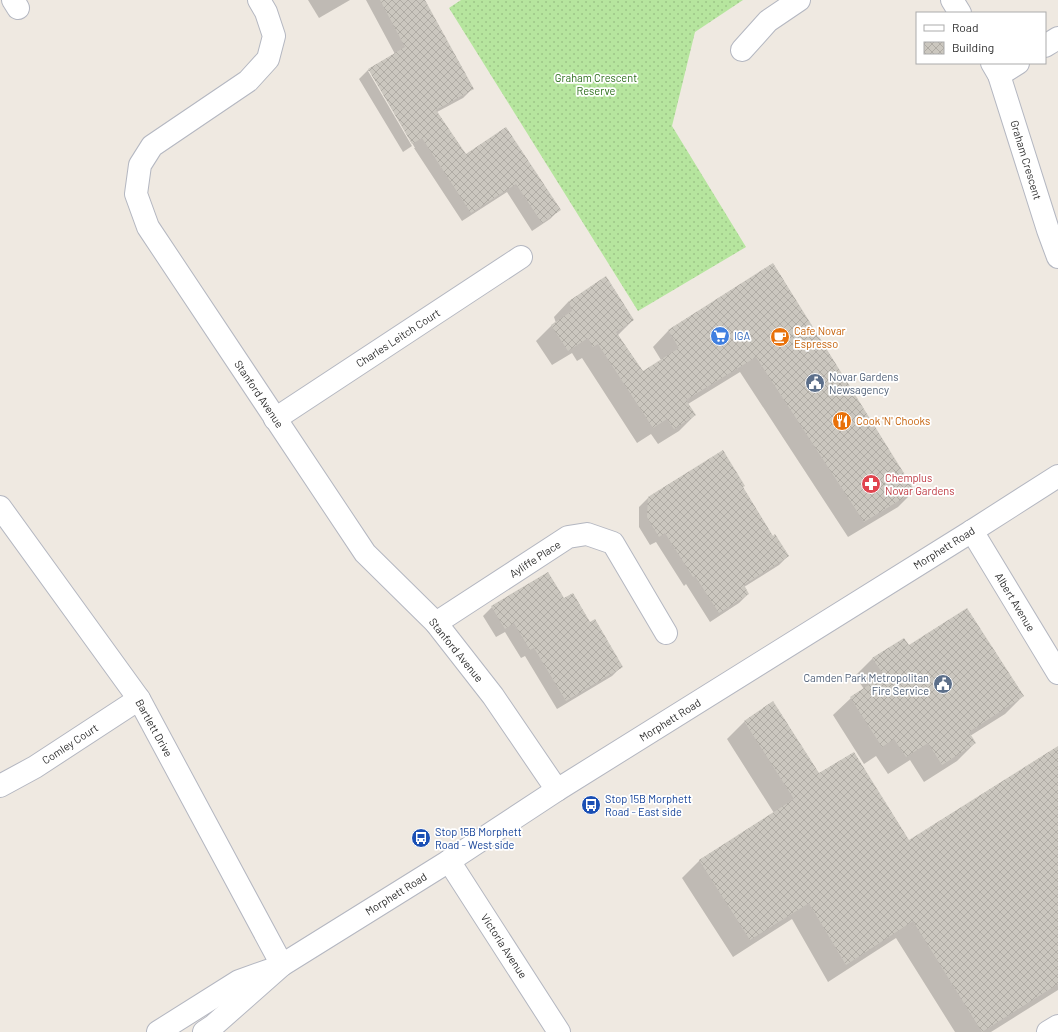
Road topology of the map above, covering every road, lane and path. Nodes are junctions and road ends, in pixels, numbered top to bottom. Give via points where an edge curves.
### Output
1 (259, 0) edge
2 (799, 0) edge
3 (952, 0) edge
4 (959, 12) edge
5 (1058, 38) edge
6 (1046, 45) edge
7 (742, 50) dead end
8 (1014, 64) edge
9 (995, 69) edge
10 (521, 257) dead end
11 (1058, 257) edge
12 (275, 418) junction
13 (1058, 476) edge
14 (0, 507) edge
15 (972, 531) junction
16 (436, 623) junction
17 (666, 633) dead end
18 (1058, 673) edge
19 (139, 699) junction
20 (0, 786) edge
21 (556, 790) junction
22 (449, 861) junction
23 (282, 965) junction
24 (1058, 1026) edge
25 (158, 1032) edge
26 (204, 1032) edge
27 (559, 1032) edge
28 (1048, 1032) edge

1 - 12 street, Stanford Avenue via 274,36 268,59 248,81 152,146 140,165 136,194 148,227
2 - 7 street via 768,20
3 - 4 street
5 - 6 street
8 - 9 street
9 - 11 street, Graham Crescent
10 - 12 street, Charles Leitch Court
12 - 16 street, Stanford Avenue via 365,553
13 - 15 street, Morphett Road
14 - 19 street, Bartlett Drive
15 - 18 street, Albert Avenue
15 - 21 street, Morphett Road
16 - 17 street, Ayliffe Place via 568,537 587,534 613,543
16 - 21 street, Stanford Avenue via 492,696
19 - 20 street, Comley Court via 35,767
19 - 23 street, Bartlett Drive
21 - 22 street, Morphett Road
22 - 23 street, Morphett Road
22 - 27 street, Victoria Avenue
23 - 25 street, Morphett Road via 239,981
23 - 26 street, Morphett Road
24 - 28 street

